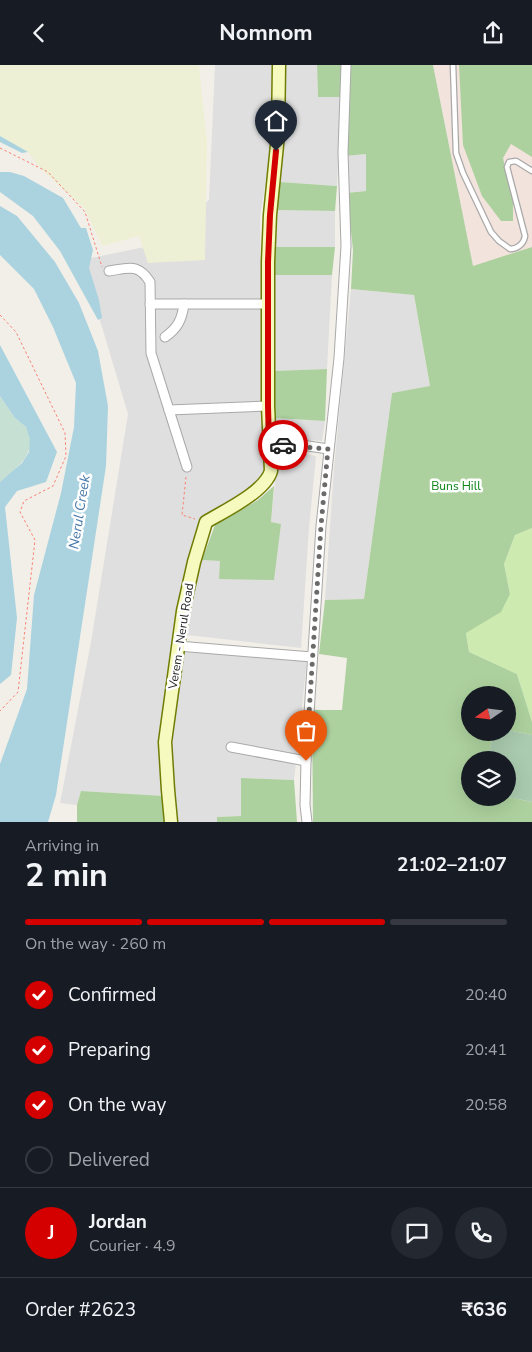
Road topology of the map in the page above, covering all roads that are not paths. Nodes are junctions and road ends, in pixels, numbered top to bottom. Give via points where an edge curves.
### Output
1 (279, 65) edge
2 (346, 65) edge
3 (453, 65) edge
4 (532, 171) edge
5 (109, 271) road end
6 (150, 304) junction
7 (184, 304) junction
8 (267, 304) junction
9 (165, 337) dead end
10 (268, 406) junction
11 (168, 410) junction
12 (269, 444) junction
13 (328, 449) junction
14 (187, 467) road end
15 (178, 646) junction
16 (312, 657) junction
17 (231, 747) dead end
18 (306, 761) junction
19 (171, 822) edge
20 (307, 822) edge

1 - 8 main road via 278,135 270,215
2 - 13 street via 343,152 346,246 339,358
3 - 4 lane via 456,153 491,232 510,249 517,248 525,236 508,167 510,162 516,161
5 - 6 street via 134,267 144,273 150,282
6 - 7 street
6 - 11 street via 151,353
7 - 8 street
7 - 9 street via 179,323
8 - 10 main road
10 - 11 street
10 - 12 main road
11 - 14 street
12 - 13 street
12 - 15 main road, Verem - Nerul Road via 270,471 266,482 206,522 194,562
13 - 16 street
15 - 16 street
15 - 19 main road, Verem - Nerul Road via 165,742
16 - 18 street
17 - 18 street
18 - 20 street

